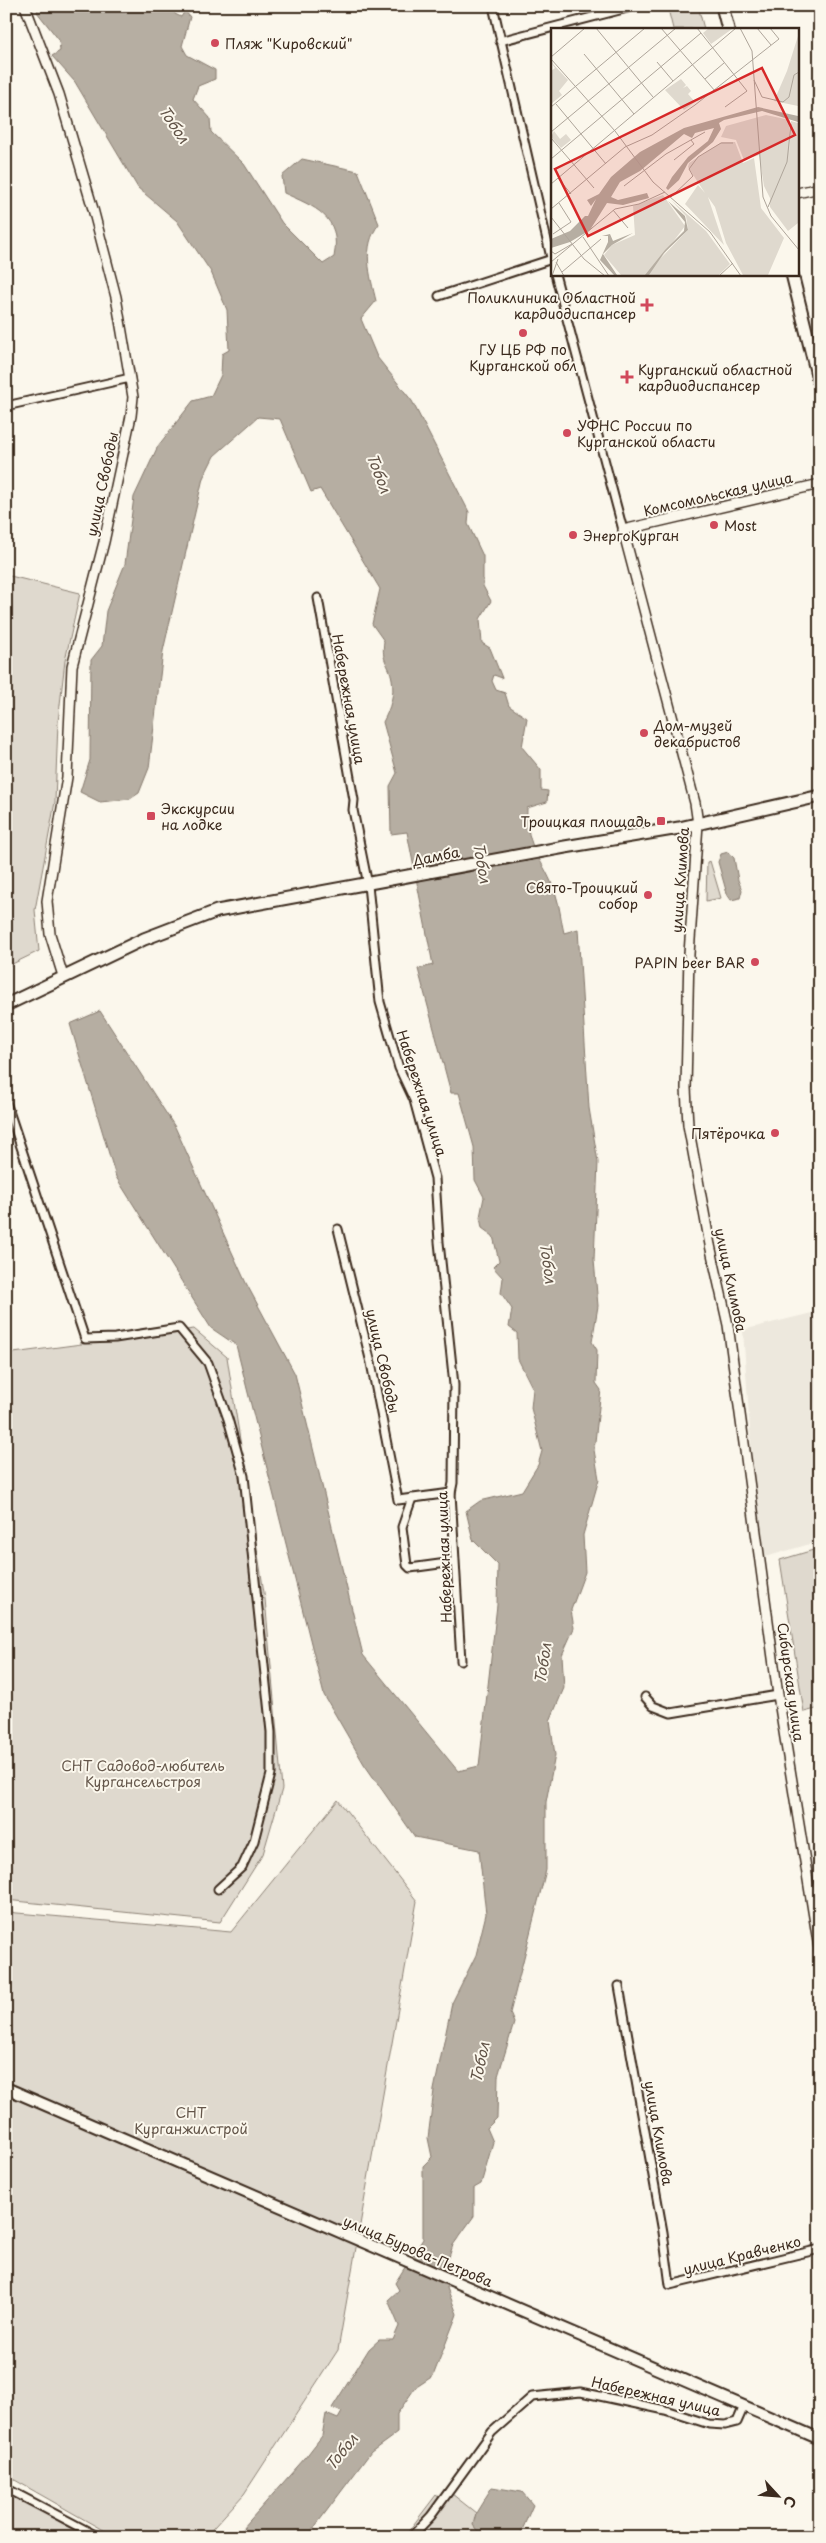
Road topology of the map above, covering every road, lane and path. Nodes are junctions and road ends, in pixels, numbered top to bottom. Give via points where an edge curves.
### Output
1 (25, 6) edge
2 (493, 6) edge
3 (636, 6) edge
4 (722, 6) edge
5 (728, 28) edge
6 (500, 41) junction
7 (820, 188) edge
8 (798, 193) edge
9 (551, 256) edge
10 (551, 260) edge
11 (555, 275) edge
12 (792, 275) edge
13 (439, 296) dead end
14 (130, 378) junction
15 (820, 387) edge
16 (6, 406) edge
17 (820, 484) edge
18 (623, 530) junction
19 (318, 598) dead end
20 (820, 796) edge
21 (698, 824) junction
22 (368, 885) junction
23 (63, 976) junction
24 (6, 1005) edge
25 (6, 1102) edge
26 (338, 1229) dead end
27 (739, 1412) joint
28 (451, 1493) junction
29 (412, 1498) junction
30 (454, 1562) junction
31 (461, 1661) dead end
32 (778, 1695) junction
33 (645, 1697) dead end
34 (218, 1889) dead end
35 (820, 1954) edge
36 (618, 1986) dead end
37 (6, 2088) edge
38 (820, 2249) edge
39 (670, 2285) joint
40 (744, 2406) junction
41 (820, 2439) edge
42 (6, 2488) edge
43 (99, 2537) edge
44 (411, 2537) edge

1 - 14 street, улица Свободы via 58,94 93,209 116,297
2 - 6 street
3 - 6 street
4 - 5 main road
6 - 9 street
7 - 8 street
10 - 13 street
11 - 18 street, улица Климова
12 - 15 main road
14 - 16 street
14 - 23 street, улица Свободы via 131,416 104,542 72,666 68,777 47,901 50,934
17 - 18 street, Комсомольская улица
18 - 21 street, улица Климова via 693,794
19 - 22 street, Набережная улица
20 - 21 main road, Дамба
21 - 22 main road, Дамба
21 - 27 street, улица Климова via 689,944 687,1107 695,1169 728,1325
22 - 23 main road, Дамба via 217,912 144,939
22 - 28 street, Набережная улица via 380,1002 399,1068 414,1100 436,1178 438,1242 454,1385
23 - 24 main road, Дамба
25 - 34 street via 85,1339 179,1328 208,1363 244,1476 268,1699 271,1774 254,1841 242,1866
26 - 29 street, улица Свободы via 371,1362 398,1500
27 - 32 street, Сибирская улица
28 - 29 street
28 - 30 street, Набережная улица
29 - 30 street via 402,1527 407,1565 410,1568
30 - 31 street, Набережная улица
32 - 33 street via 671,1712 653,1706
32 - 35 street, Сибирская улица
36 - 39 street, улица Климова
37 - 40 main road, улица Бурова-Петрова
38 - 39 street, улица Кравченко
40 - 41 main road, улица Бурова-Петрова
40 - 44 street, Набережная улица via 737,2422 725,2425 709,2424 665,2410 581,2392 532,2397 492,2432 431,2516
42 - 43 street

